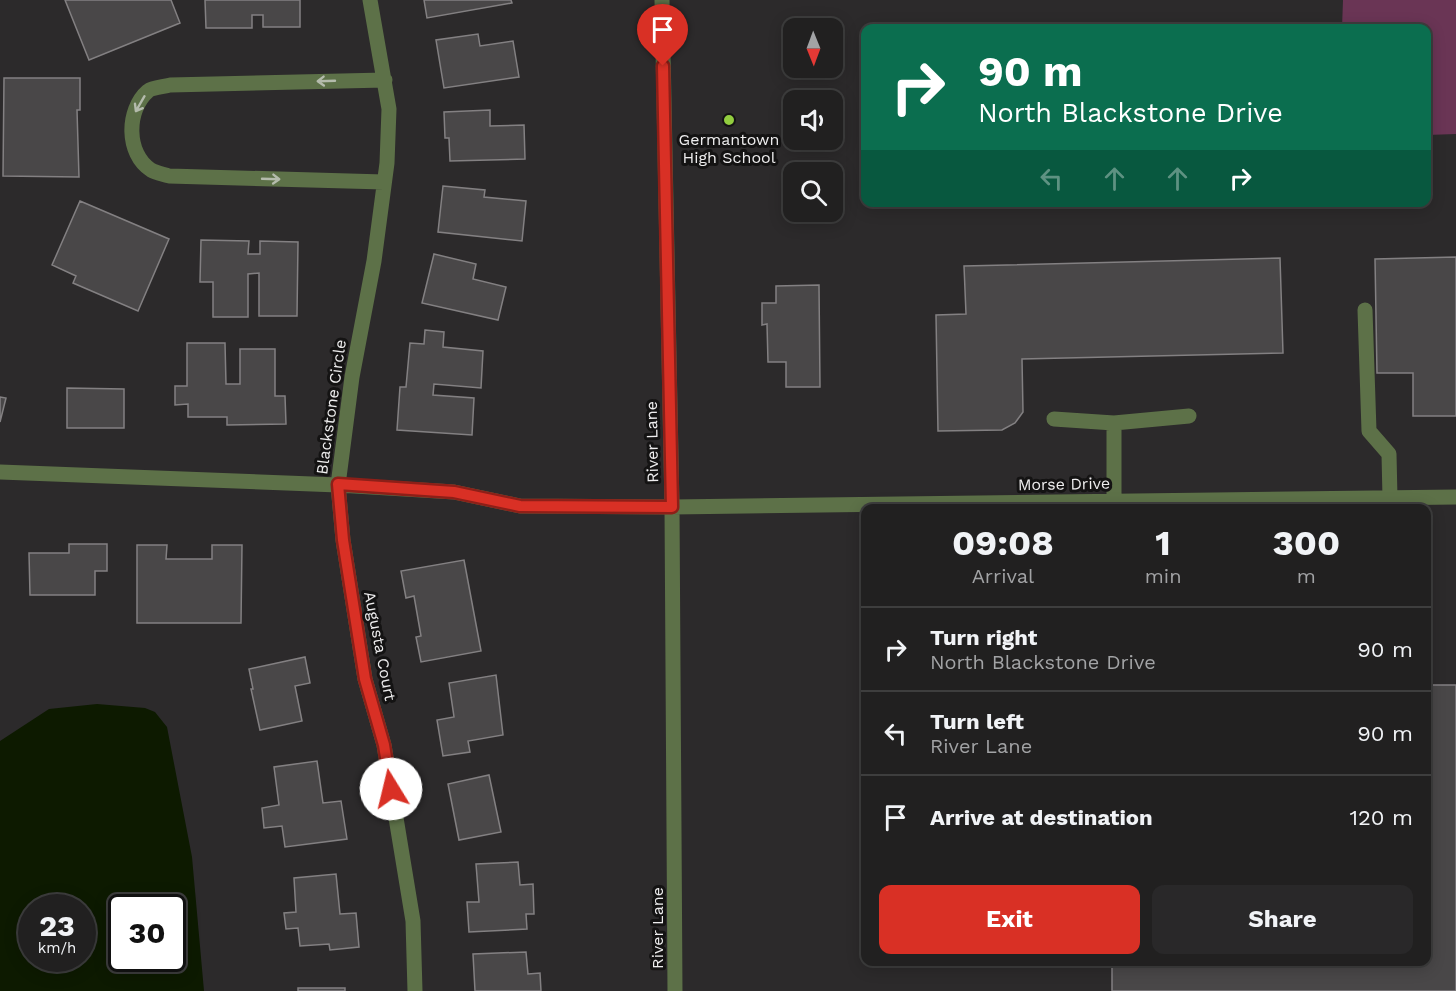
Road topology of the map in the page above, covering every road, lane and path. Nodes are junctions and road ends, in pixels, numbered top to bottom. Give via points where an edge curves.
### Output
1 (370, 0) edge
2 (662, 0) edge
3 (385, 80) junction
4 (384, 182) junction
5 (1365, 310) dead end
6 (1189, 416) dead end
7 (1054, 418) dead end
8 (1114, 423) junction
9 (0, 472) edge
10 (338, 484) junction
11 (1456, 497) edge
12 (1390, 498) junction
13 (1114, 501) junction
14 (861, 504) edge
15 (893, 504) edge
16 (1141, 504) edge
17 (1184, 504) edge
18 (672, 507) junction
19 (415, 991) edge
20 (675, 991) edge

1 - 3 street, Blackstone Circle
2 - 18 street, River Lane
3 - 4 street, Blackstone Circle via 389,109
3 -> 4 street via 170,85 149,90 135,107 132,131 136,153 151,170 169,176
4 - 10 street, Blackstone Circle
5 - 12 street via 1369,431 1389,454
6 - 8 street
7 - 8 street
8 - 13 street
9 - 10 street, Blackstone Circle
10 - 18 street, Morse Drive via 454,492 520,506
10 - 19 street, Augusta Court via 365,679 384,745 413,921
11 - 12 street, Morse Drive
12 - 17 street, Morse Drive
13 - 15 street, Morse Drive
13 - 16 street, Morse Drive
14 - 18 street, Morse Drive
18 - 20 street, River Lane

